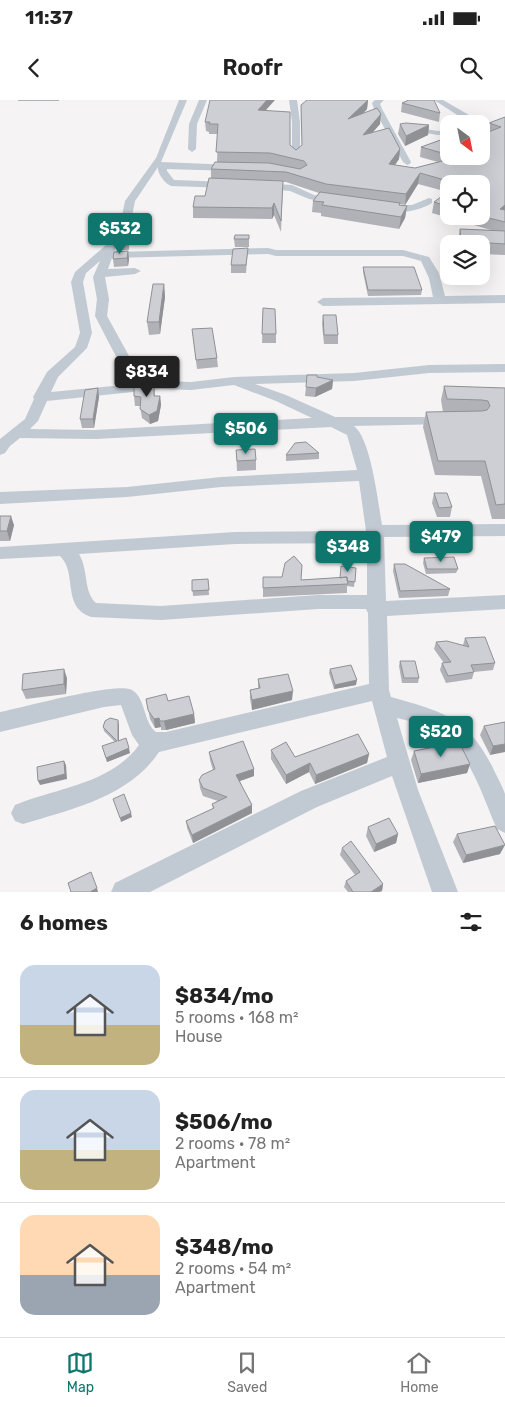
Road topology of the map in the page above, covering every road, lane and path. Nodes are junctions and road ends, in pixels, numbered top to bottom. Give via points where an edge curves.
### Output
1 (184, 100) edge
2 (203, 100) edge
3 (293, 100) edge
4 (380, 100) edge
5 (387, 100) edge
6 (438, 100) edge
7 (464, 115) edge
8 (388, 128) junction
9 (440, 133) edge
10 (192, 149) dead end
11 (296, 155) edge
12 (407, 162) dead end
13 (159, 165) junction
14 (240, 168) edge
15 (429, 202) dead end
16 (350, 203) edge
17 (377, 206) edge
18 (108, 251) junction
19 (135, 271) dead end
20 (100, 273) junction
21 (439, 299) junction
22 (505, 299) edge
23 (324, 302) dead end
24 (505, 368) edge
25 (234, 381) junction
26 (163, 385) junction
27 (40, 397) junction
28 (460, 420) edge
29 (332, 422) junction
30 (16, 433) junction
31 (0, 450) edge
32 (366, 475) junction
33 (0, 498) edge
34 (505, 530) edge
35 (374, 534) junction
36 (63, 548) junction
37 (0, 553) edge
38 (505, 602) edge
39 (375, 606) junction
40 (381, 697) junction
41 (0, 722) edge
42 (154, 742) junction
43 (399, 763) junction
44 (23, 813) dead end
45 (505, 821) edge
46 (124, 892) edge
47 (445, 892) edge

1 - 13 street
2 - 10 street via 194,118
3 - 11 street
4 - 5 street
4 - 8 street via 376,103
6 - 7 street
8 - 9 street
8 - 12 street
13 - 14 street
13 - 16 street via 171,183 286,187 312,197
13 - 18 street via 130,201 127,216
15 - 17 street via 410,210
18 - 20 street
18 - 21 street via 403,253 425,259 438,285
18 - 27 street via 81,272 77,282 86,333 81,348 52,375
19 - 20 street
20 - 26 street via 101,316 128,367 138,376
21 - 22 street
21 - 23 street
24 - 25 street
25 - 26 street via 190,386
25 - 29 street
26 - 27 street
27 - 30 street via 31,421
28 - 29 street
29 - 30 street via 170,432
29 - 32 street via 354,434
30 - 31 street
32 - 33 street via 230,481 127,492
32 - 35 street
34 - 35 street
35 - 36 street
35 - 39 street
36 - 37 street
36 - 39 street via 77,561 79,596 82,604 91,610 161,613 318,602
38 - 39 street
39 - 40 street
40 - 42 street
40 - 43 street
40 - 45 street via 452,730 471,751
41 - 42 street via 125,696 131,701 137,725
42 - 44 street via 140,761 100,787
43 - 46 street via 309,799
43 - 47 street

